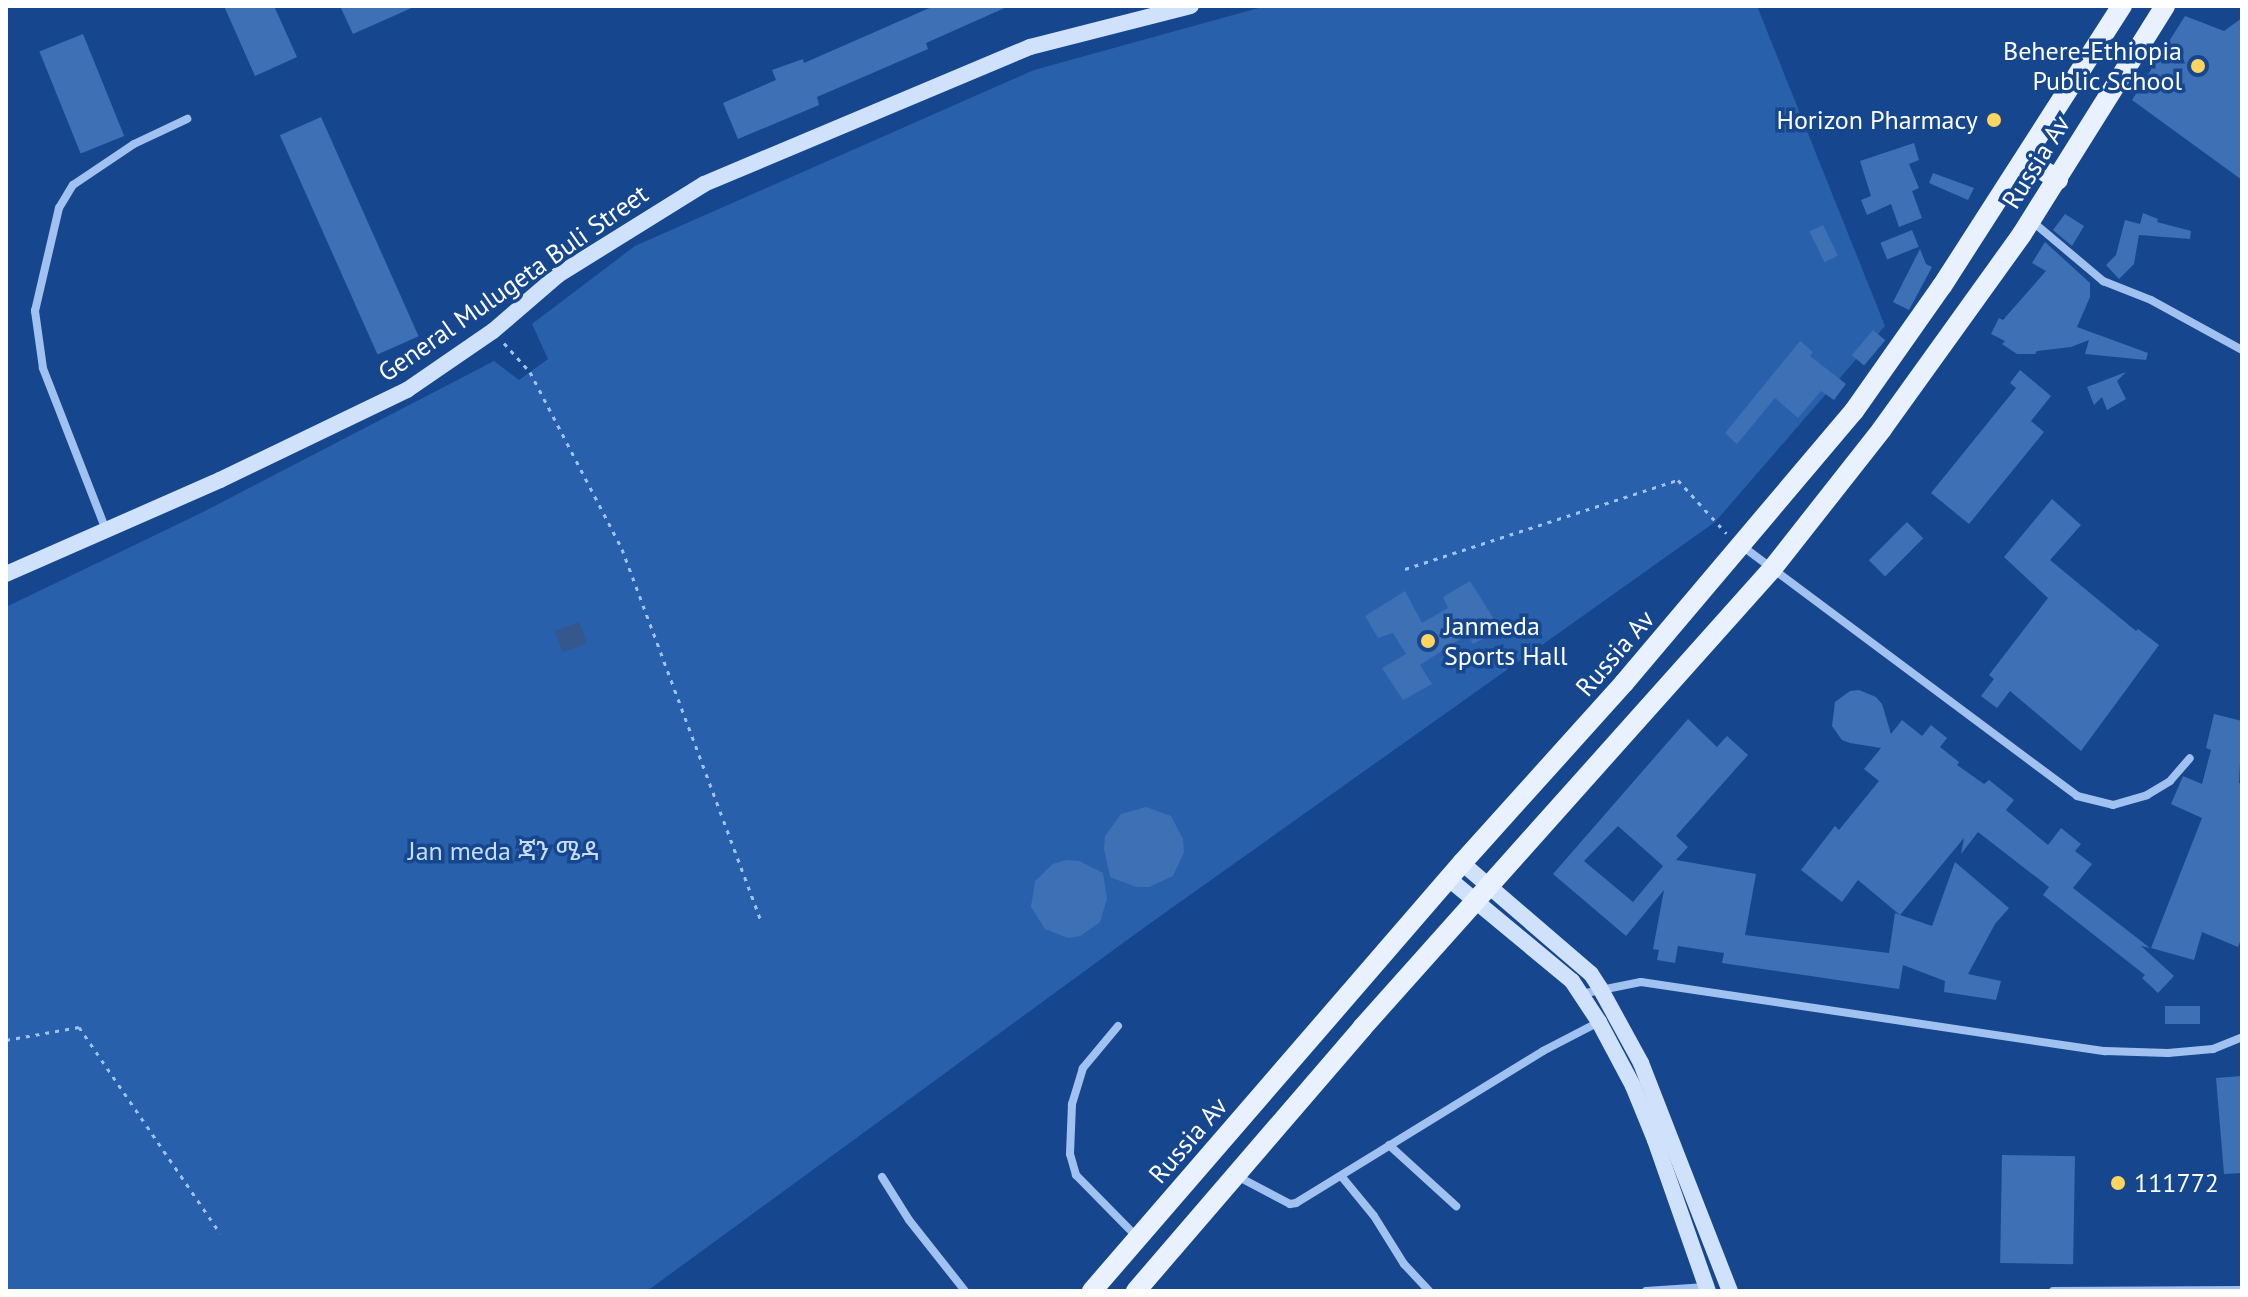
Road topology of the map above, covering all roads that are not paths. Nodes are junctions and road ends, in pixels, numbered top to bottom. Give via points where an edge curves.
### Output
1 (1191, 6) edge
2 (2122, 6) edge
3 (2165, 6) edge
4 (187, 119) dead end
5 (2025, 159) junction
6 (2058, 180) junction
7 (2031, 220) junction
8 (2242, 350) edge
9 (106, 530) junction
10 (1741, 546) junction
11 (1772, 569) junction
12 (6, 574) edge
13 (2190, 758) dead end
14 (1456, 871) junction
15 (1482, 896) junction
16 (1600, 988) junction
17 (1581, 994) junction
18 (1599, 1022) junction
19 (1118, 1026) dead end
20 (2242, 1037) edge
21 (1389, 1145) junction
22 (1236, 1176) junction
23 (882, 1177) dead end
24 (1342, 1177) junction
25 (1456, 1206) dead end
26 (1703, 1218) junction
27 (1686, 1228) junction
28 (1137, 1237) junction
29 (1707, 1289) edge
30 (2242, 1290) edge
31 (965, 1291) edge
32 (1092, 1291) edge
33 (1136, 1291) edge
34 (1429, 1291) edge
35 (1646, 1291) edge
36 (1730, 1291) edge
37 (2053, 1291) edge

1 - 9 main road, General Mulugeta Buli Street via 1030,47 704,184 558,275 493,331 407,390
2 - 5 main road, Russia Av
3 - 6 main road, Russia Av
4 - 9 street via 134,144 73,185 59,208 35,311 43,368
5 - 6 main road
5 - 10 main road, Russia Av via 1854,411
6 - 7 main road, Russia Av
7 - 8 street via 2103,281 2151,300
7 - 11 main road, Russia Av via 1882,429
9 - 12 main road, General Mulugeta Buli Street
10 - 11 street
10 - 14 main road, Russia Av
11 - 13 street via 2077,796 2113,805 2147,795 2170,781
11 - 15 main road, Russia Av
14 - 15 main road
14 - 28 main road, Russia Av
15 - 16 main road via 1591,974
15 - 17 main road
15 - 22 main road, Russia Av
16 - 17 street
16 - 20 street via 1641,982 1691,988 2105,1051 2213,1049
16 - 26 main road via 1641,1063
17 - 18 main road
18 - 21 street
18 - 27 main road via 1633,1086
19 - 28 street via 1083,1068 1072,1104 1070,1154 1076,1175
21 - 24 street
21 - 25 street
22 - 24 street via 1290,1204
22 - 33 main road, Russia Av
23 - 31 street
24 - 34 street
26 - 27 main road
26 - 36 main road
27 - 29 main road
28 - 32 main road, Russia Av
29 - 35 street
30 - 37 street

